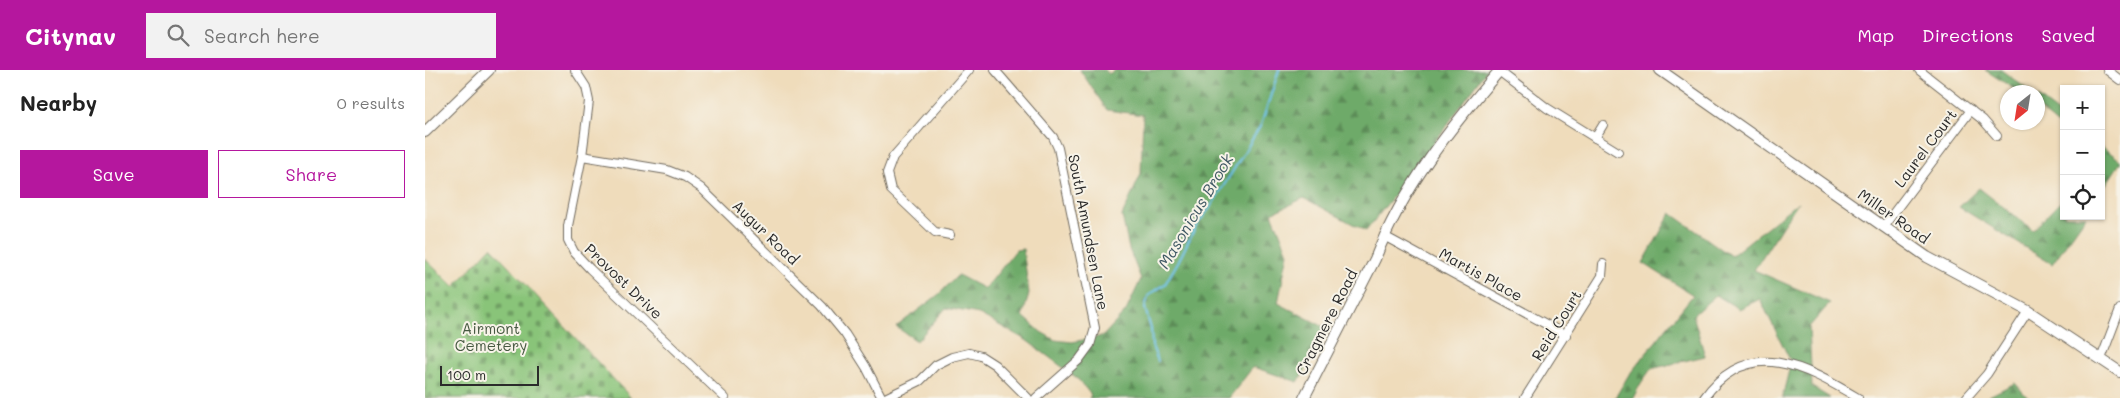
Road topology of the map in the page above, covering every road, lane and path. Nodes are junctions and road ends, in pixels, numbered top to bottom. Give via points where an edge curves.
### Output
1 (489, 70) edge
2 (575, 70) edge
3 (969, 70) edge
4 (995, 70) edge
5 (1660, 70) edge
6 (1919, 70) edge
7 (2107, 70) edge
8 (1499, 71) edge
9 (2120, 80) edge
10 (1971, 110) junction
11 (1603, 125) dead end
12 (425, 132) edge
13 (1997, 136) dead end
14 (1595, 138) junction
15 (1618, 152) dead end
16 (582, 156) junction
17 (1883, 226) junction
18 (950, 235) dead end
19 (1384, 236) junction
20 (1603, 264) dead end
21 (2120, 310) edge
22 (2028, 311) junction
23 (1566, 335) junction
24 (2101, 359) junction
25 (2120, 372) edge
26 (725, 398) edge
27 (883, 398) edge
28 (1028, 398) edge
29 (1036, 398) edge
30 (1304, 398) edge
31 (1525, 398) edge
32 (1705, 398) edge
33 (1858, 398) edge
34 (1967, 398) edge

1 - 12 street
2 - 16 street, Provost Drive via 586,87 589,102
3 - 18 street via 893,157 887,173 891,190 935,232
4 - 29 street, South Amundsen Lane via 1053,137 1058,148 1095,328 1090,346 1079,360
5 - 17 street, Miller Road
6 - 10 street
7 - 9 street
8 - 14 street via 1547,108
8 - 19 street, Cragmere Road via 1427,160
10 - 13 street
10 - 17 street, Laurel Court
11 - 14 street
14 - 15 street
16 - 26 street, Provost Drive via 568,226 568,240 574,252
16 - 27 street, Augur Road via 667,170 701,188 822,306 845,334
17 - 22 street, Miller Road via 1944,268
19 - 23 street, Martis Place
19 - 30 street, Cragmere Road
20 - 23 street, Reid Court via 1602,276
21 - 24 street
22 - 24 street, Miller Road
22 - 34 street via 1987,374
23 - 31 street, Reid Court
24 - 25 street, Miller Road
27 - 28 street via 919,381 936,365 969,353 995,365
32 - 33 street via 1737,369 1760,362 1804,368

